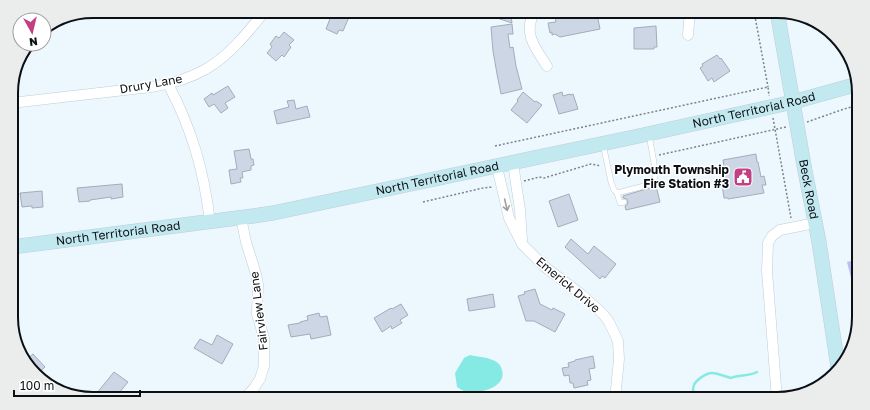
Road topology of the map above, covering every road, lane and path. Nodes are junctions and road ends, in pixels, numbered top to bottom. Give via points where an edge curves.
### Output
1 (260, 18) edge
2 (532, 18) edge
3 (689, 18) edge
4 (755, 18) edge
5 (778, 18) edge
6 (688, 35) dead end
7 (547, 66) dead end
8 (168, 84) junction
9 (851, 86) edge
10 (768, 87) junction
11 (769, 94) dead end
12 (18, 102) edge
13 (793, 102) junction
14 (852, 107) edge
15 (774, 121) dead end
16 (810, 122) dead end
17 (783, 128) dead end
18 (776, 129) junction
19 (649, 134) junction
20 (602, 144) junction
21 (496, 146) dead end
22 (653, 156) junction
23 (513, 163) junction
24 (497, 167) junction
25 (617, 193) junction
26 (624, 202) dead end
27 (241, 218) junction
28 (210, 222) junction
29 (815, 223) junction
30 (792, 228) junction
31 (522, 244) junction
32 (18, 246) edge
33 (837, 362) edge
34 (250, 392) edge
35 (616, 392) edge
36 (776, 392) edge

1 - 8 street, Drury Lane via 227,54 206,70
2 - 7 street via 532,42
3 - 6 street
4 - 10 path
5 - 13 main road, Beck Road
8 - 12 street, Drury Lane
8 - 28 street via 183,115 196,152 205,185
9 - 13 main road, North Territorial Road
10 - 11 path
10 - 21 path
13 - 19 main road, North Territorial Road
13 - 29 main road, Beck Road
14 - 16 path
15 - 18 path
17 - 18 path
18 - 22 path
18 - 30 path
19 - 20 main road, North Territorial Road
19 - 22 lane
20 - 23 main road, North Territorial Road
20 - 25 lane via 611,182
22 - 25 lane via 655,177 652,184
23 - 24 main road, North Territorial Road
23 - 31 street
24 - 27 main road, North Territorial Road
24 -> 31 street, Emerick Drive via 509,218
25 - 26 lane via 620,203
27 - 28 main road, North Territorial Road
27 - 34 street, Fairview Lane via 258,284 258,314 264,338 264,366 260,378
28 - 32 main road, North Territorial Road
29 - 30 street
29 - 33 main road, Beck Road
30 - 36 street via 775,232 769,240 768,248 767,271
31 - 35 street, Emerick Drive via 610,322 618,341

